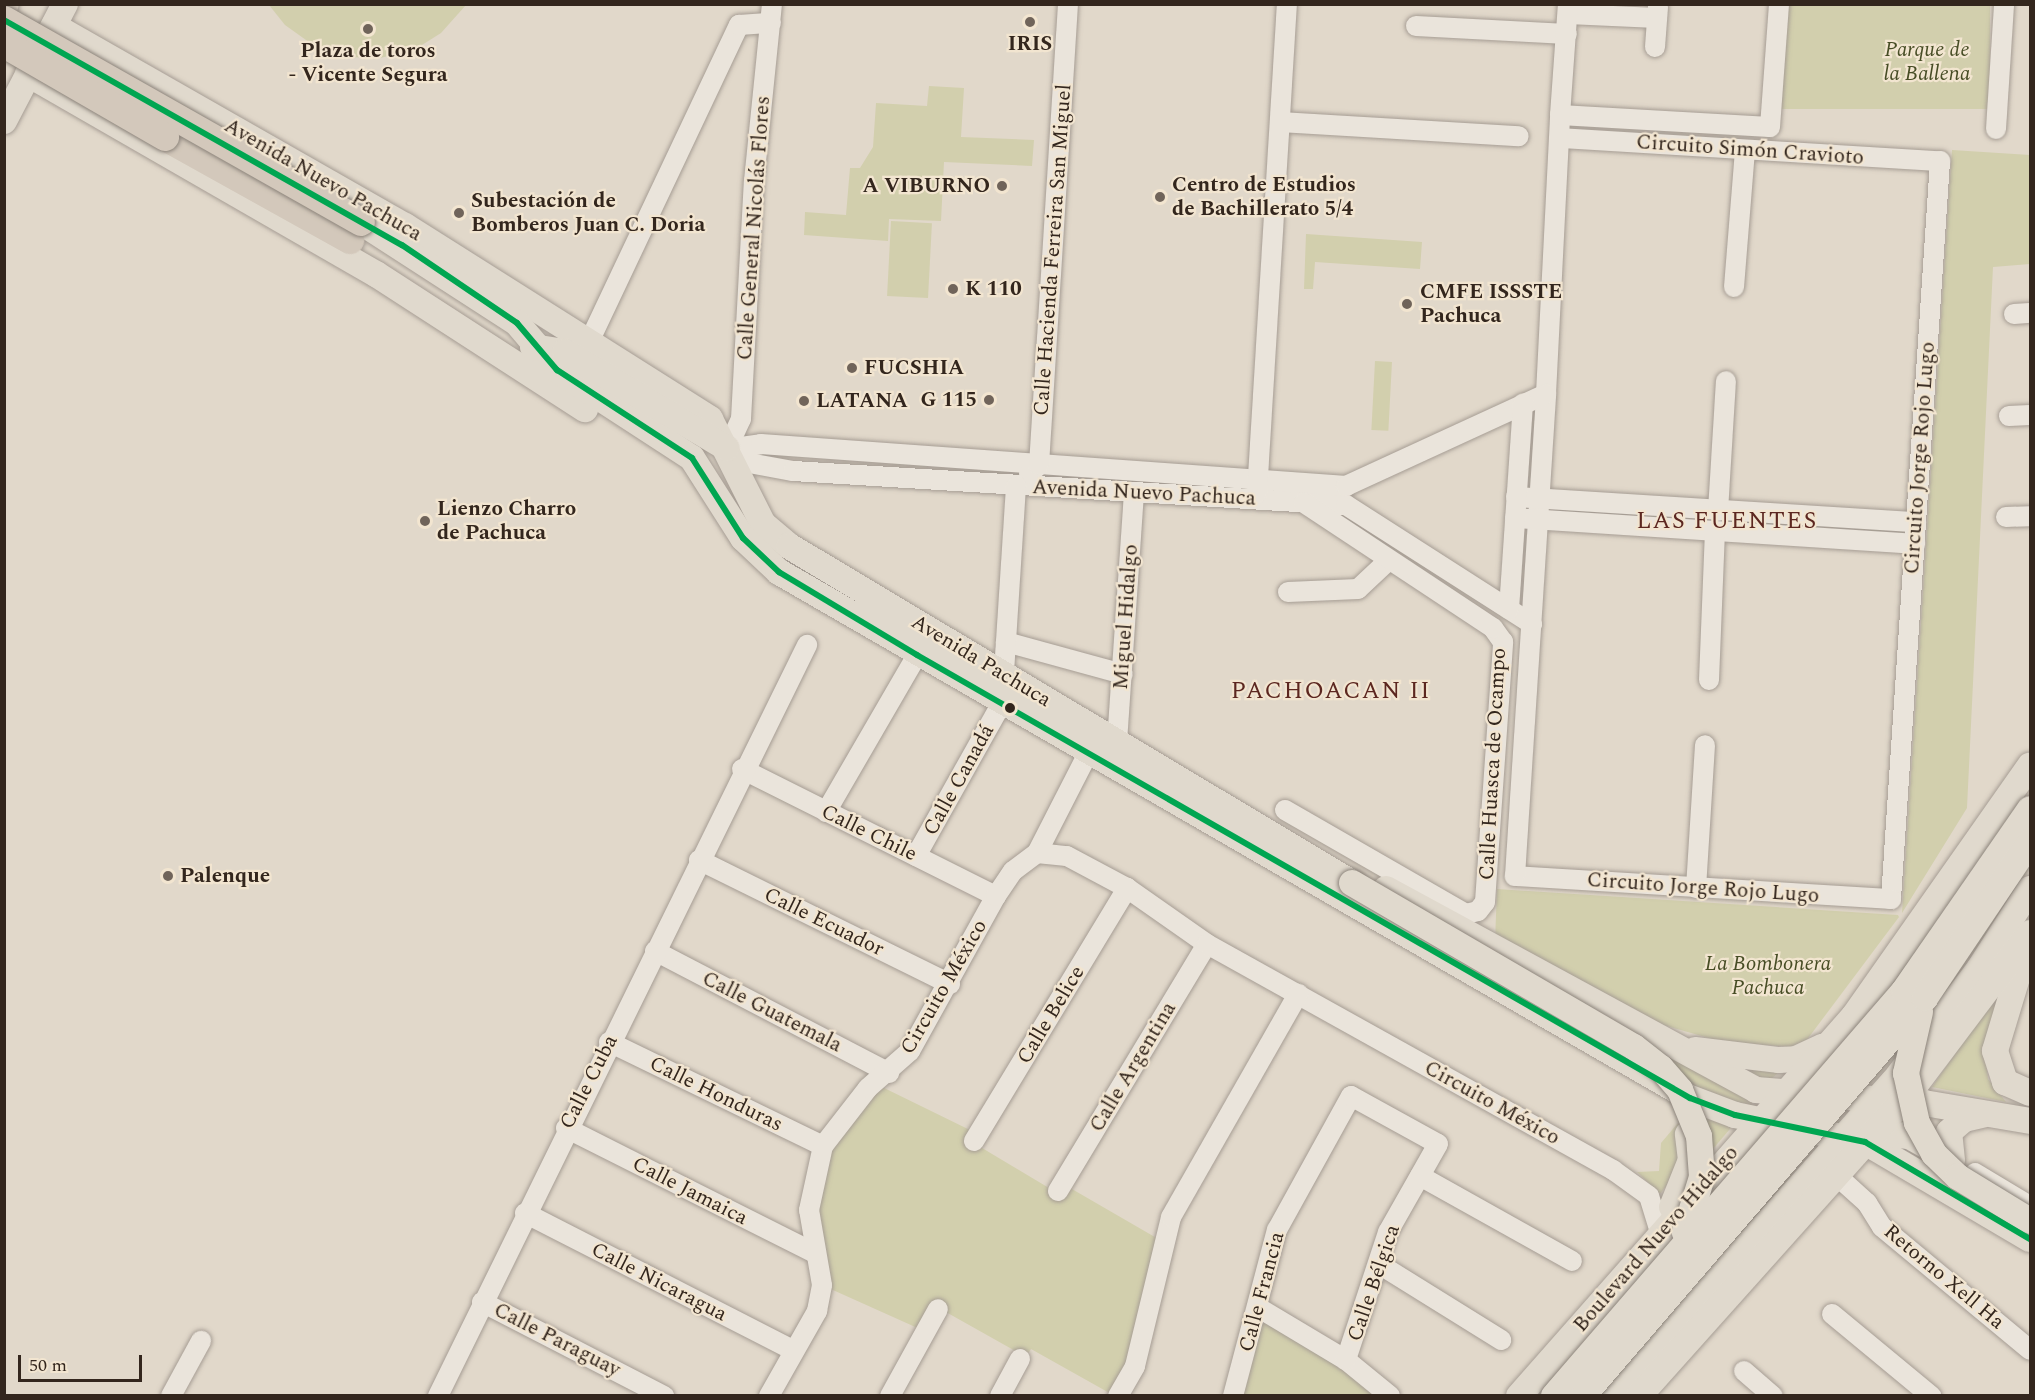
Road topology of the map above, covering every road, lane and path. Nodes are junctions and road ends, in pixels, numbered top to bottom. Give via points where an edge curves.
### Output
1 (1068, 4) edge
2 (1287, 4) edge
3 (1779, 4) edge
4 (2004, 4) edge
5 (1657, 11) edge
6 (771, 14) edge
7 (60, 15) edge
8 (1568, 18) edge
9 (4, 20) edge
10 (1416, 26) dead end
11 (4, 44) edge
12 (87, 45) junction
13 (1655, 46) dead end
14 (28, 74) junction
15 (62, 94) junction
16 (1560, 116) junction
17 (4, 121) edge
18 (1280, 122) junction
19 (1996, 129) dead end
20 (1519, 135) dead end
21 (1560, 138) junction
22 (1745, 150) junction
23 (1940, 161) joint
24 (356, 231) junction
25 (1734, 286) dead end
26 (589, 342) junction
27 (537, 348) junction
28 (1726, 381) dead end
29 (1546, 394) junction
30 (1522, 404) junction
31 (2031, 415) edge
32 (2009, 416) dead end
33 (727, 448) junction
34 (1039, 465) junction
35 (1258, 480) junction
36 (1016, 486) junction
37 (707, 489) junction
38 (1134, 493) junction
39 (1346, 495) junction
40 (1516, 496) junction
41 (1539, 498) junction
42 (1256, 500) junction
43 (1303, 502) junction
44 (1615, 503) junction
45 (1718, 511) junction
46 (1821, 516) junction
47 (2031, 516) edge
48 (1515, 518) junction
49 (2006, 518) dead end
50 (1538, 519) junction
51 (1916, 522) junction
52 (1613, 525) junction
53 (1345, 529) junction
54 (1715, 532) junction
55 (1820, 538) junction
56 (1915, 544) junction
57 (1389, 560) junction
58 (1288, 592) dead end
59 (1509, 609) junction
60 (1532, 624) junction
61 (1006, 642) junction
62 (807, 645) dead end
63 (916, 655) junction
64 (1004, 675) junction
65 (1122, 675) junction
66 (1708, 680) dead end
67 (1002, 703) junction
68 (1117, 742) junction
69 (1705, 745) dead end
70 (1084, 761) dead end
71 (2031, 766) edge
72 (742, 769) junction
73 (2031, 809) edge
74 (1285, 810) dead end
75 (826, 812) junction
76 (1275, 835) junction
77 (2031, 842) edge
78 (1037, 853) junction
79 (916, 856) junction
80 (699, 860) junction
81 (1127, 888) junction
82 (1696, 888) junction
83 (2031, 889) edge
84 (996, 896) junction
85 (2027, 939) edge
86 (1207, 944) junction
87 (655, 951) junction
88 (950, 984) junction
89 (1298, 994) junction
90 (1925, 998) junction
91 (1854, 1016) junction
92 (609, 1042) junction
93 (1830, 1042) junction
94 (1677, 1047) junction
95 (889, 1073) junction
96 (1654, 1078) junction
97 (2031, 1093) edge
98 (1782, 1096) junction
99 (1838, 1100) junction
100 (1876, 1100) junction
101 (1904, 1100) junction
102 (1990, 1113) junction
103 (1761, 1120) junction
104 (2031, 1122) edge
105 (1800, 1126) junction
106 (566, 1128) junction
107 (1855, 1138) junction
108 (974, 1141) dead end
109 (1438, 1144) joint
110 (823, 1146) junction
111 (1952, 1160) junction
112 (1912, 1170) junction
113 (1836, 1175) junction
114 (1420, 1176) junction
115 (1058, 1191) dead end
116 (2031, 1206) edge
117 (1789, 1212) junction
118 (525, 1214) junction
119 (2031, 1221) edge
120 (2031, 1239) edge
121 (1669, 1241) junction
122 (814, 1253) junction
123 (1572, 1261) dead end
124 (1379, 1264) junction
125 (483, 1302) junction
126 (1259, 1308) junction
127 (938, 1309) dead end
128 (1832, 1314) dead end
129 (1501, 1340) dead end
130 (201, 1341) dead end
131 (793, 1350) junction
132 (2031, 1350) edge
133 (1020, 1359) dead end
134 (1346, 1360) junction
135 (1744, 1371) dead end
136 (171, 1395) edge
137 (439, 1395) edge
138 (664, 1395) edge
139 (770, 1395) edge
140 (890, 1395) edge
141 (1000, 1395) edge
142 (1118, 1395) edge
143 (1233, 1395) edge
144 (1390, 1395) edge
145 (1520, 1395) edge
146 (1554, 1395) edge
147 (1583, 1395) edge
148 (1613, 1395) edge
149 (1639, 1395) edge
150 (1773, 1395) edge
151 (1931, 1395) edge

1 - 34 street, Calle Hacienda Ferreira San Miguel
2 - 18 street
3 - 16 street, Circuito Simón Cravioto via 1770,127
4 - 19 street
5 - 8 street
5 - 13 street
6 - 26 street via 739,25
6 - 33 street, Calle General Nicolás Flores via 754,181 741,419
7 - 12 main road, Avenida Nuevo Pachuca
7 - 14 main road
8 - 10 street
8 - 16 street, Circuito Jorge Rojo Lugo
9 - 24 highway, bridge
11 - 24 highway, bridge
12 - 15 main road via 67,65
12 - 26 main road, Avenida Nuevo Pachuca via 405,226
14 - 15 main road
14 - 17 main road
15 - 37 main road via 376,274
16 - 21 street, Circuito Jorge Rojo Lugo
18 - 20 street
18 - 35 street
21 - 22 street, Circuito Simón Cravioto
21 - 29 street, Circuito Jorge Rojo Lugo
22 - 23 street, Circuito Simón Cravioto
22 - 25 street
23 - 51 street, Circuito Jorge Rojo Lugo
24 - 27 main road via 517,323
26 - 33 main road, Avenida Nuevo Pachuca via 710,419
27 - 33 main road via 565,352
27 - 37 main road via 557,370 692,458
28 - 45 street
29 - 30 street, Avenida Nuevo Pachuca
29 - 41 street, Circuito Jorge Rojo Lugo
30 - 39 street, Avenida Nuevo Pachuca
30 - 40 street
31 - 32 street
33 - 34 street, Avenida Nuevo Pachuca via 751,444
33 - 36 street, Avenida Nuevo Pachuca via 749,463 771,469
33 - 37 main road
33 - 64 main road, Avenida Pachuca via 763,524 789,546
34 - 35 street, Avenida Nuevo Pachuca
34 - 36 street
35 - 39 street, Avenida Nuevo Pachuca
35 - 42 street
36 - 38 street, Avenida Nuevo Pachuca
36 - 61 street
37 - 63 main road, Avenida Pachuca via 743,538 779,572
38 - 42 street, Avenida Nuevo Pachuca
38 - 65 street, Miguel Hidalgo
39 - 43 street, Avenida Nuevo Pachuca
39 - 53 street
39 - 59 street, Avenida Nuevo Pachuca
40 - 41 street
40 - 48 street
41 - 44 street
41 - 50 street, Circuito Jorge Rojo Lugo
42 - 43 street, Avenida Nuevo Pachuca
43 - 53 street, Calle Huasca de Ocampo
44 - 45 street
44 - 52 street
45 - 46 street
46 - 51 street
46 - 55 street
47 - 49 street
48 - 50 street
48 - 59 street
50 - 52 street
50 - 60 street, Circuito Jorge Rojo Lugo
51 - 56 street, Circuito Jorge Rojo Lugo
52 - 54 street
53 - 57 street, Calle Huasca de Ocampo
54 - 55 street
54 - 66 street
55 - 56 street
56 - 82 street, Circuito Jorge Rojo Lugo via 1891,899
57 - 58 street via 1358,589
57 - 74 street, Calle Huasca de Ocampo via 1494,628 1503,642 1485,902 1478,911 1466,914
59 - 60 street, Avenida Nuevo Pachuca
60 - 82 street, Circuito Jorge Rojo Lugo via 1515,876
61 - 64 street
61 - 65 street
62 - 72 street, Calle Cuba
63 - 67 main road, Avenida Pachuca
63 - 75 street
64 - 67 street
64 - 68 main road, Avenida Pachuca
65 - 68 street, Miguel Hidalgo
67 - 79 street, Calle Canadá
67 - 96 main road, Avenida Pachuca
68 - 76 main road, Avenida Pachuca
69 - 82 street
70 - 78 street
71 - 91 main road, Boulevard Nuevo Hidalgo
72 - 75 street, Calle Chile
72 - 80 street, Calle Cuba
73 - 121 main road, Boulevard Nuevo Hidalgo, bridge via 1904,991
75 - 79 street, Calle Chile
76 - 94 main road via 1359,873
76 - 121 main road, bridge via 1634,1047 1661,1068 1692,1112 1702,1158 1698,1200
77 - 90 main road, bridge
78 - 81 street, Circuito México via 1067,856
78 - 84 street, Circuito México via 1013,871
79 - 84 street, Calle Chile
80 - 87 street, Calle Cuba
80 - 88 street, Calle Ecuador
81 - 86 street, Circuito México
81 - 108 street, Calle Belice
83 - 100 main road via 1979,969
84 - 88 street, Circuito México
85 - 97 main road via 1995,1051 2005,1082
85 - 101 main road
86 - 89 street, Circuito México
86 - 115 street, Calle Argentina
87 - 92 street, Calle Cuba
87 - 95 street, Calle Guatemala
88 - 95 street, Circuito México via 910,1051
89 - 121 street, Circuito México via 1613,1170 1649,1196
89 - 142 street via 1171,1217 1135,1366
90 - 119 main road, bridge via 1911,1039 1906,1073 1917,1123 1952,1172
90 - 147 main road, bridge
91 - 93 main road, Boulevard Nuevo Hidalgo
91 - 99 main road
92 - 106 street, Calle Cuba
92 - 110 street, Calle Honduras
93 - 94 main road via 1796,1059 1779,1060
93 - 98 main road, Boulevard Nuevo Hidalgo
94 - 98 main road via 1756,1090
95 - 110 street, Circuito México via 868,1088
96 - 103 main road, Avenida Pachuca via 1707,1105
96 - 121 main road via 1685,1122 1691,1160
98 - 99 main road
98 - 103 main road, Boulevard Nuevo Hidalgo
98 - 105 main road via 1796,1110
99 - 100 main road
99 - 107 main road
100 - 101 main road
100 - 107 main road
101 - 102 main road
101 - 107 main road
102 - 104 main road
102 - 111 main road via 1964,1119 1948,1132
103 - 105 main road
103 - 121 main road, Boulevard Nuevo Hidalgo
105 - 107 main road
105 - 117 main road
106 - 118 street, Calle Cuba
106 - 122 street, Calle Jamaica
107 - 111 main road via 1909,1136
107 - 112 main road
107 - 113 main road
107 - 117 main road
109 - 114 street, Calle Bélgica
109 - 126 street, Calle Francia via 1351,1096 1277,1230
110 - 122 street, Circuito México via 809,1210
111 - 116 street
112 - 113 main road via 1865,1159
112 - 120 main road
113 - 117 main road
113 - 132 street, Retorno Xell Ha via 1867,1203 1882,1227
114 - 123 street
114 - 124 street, Calle Bélgica via 1388,1232
117 - 148 main road
117 - 149 main road
118 - 125 street, Calle Cuba
118 - 131 street, Calle Nicaragua
121 - 145 main road, Boulevard Nuevo Hidalgo
121 - 146 main road, Boulevard Nuevo Hidalgo, bridge
122 - 131 street, Circuito México via 822,1285 817,1311
124 - 129 street
124 - 134 street, Calle Bélgica
125 - 137 street, Calle Cuba
125 - 138 street, Calle Paraguay
126 - 134 street
126 - 143 street, Calle Francia
127 - 140 street
128 - 151 street
130 - 136 street
131 - 139 street, Circuito México
133 - 141 street
134 - 144 street
135 - 150 street

